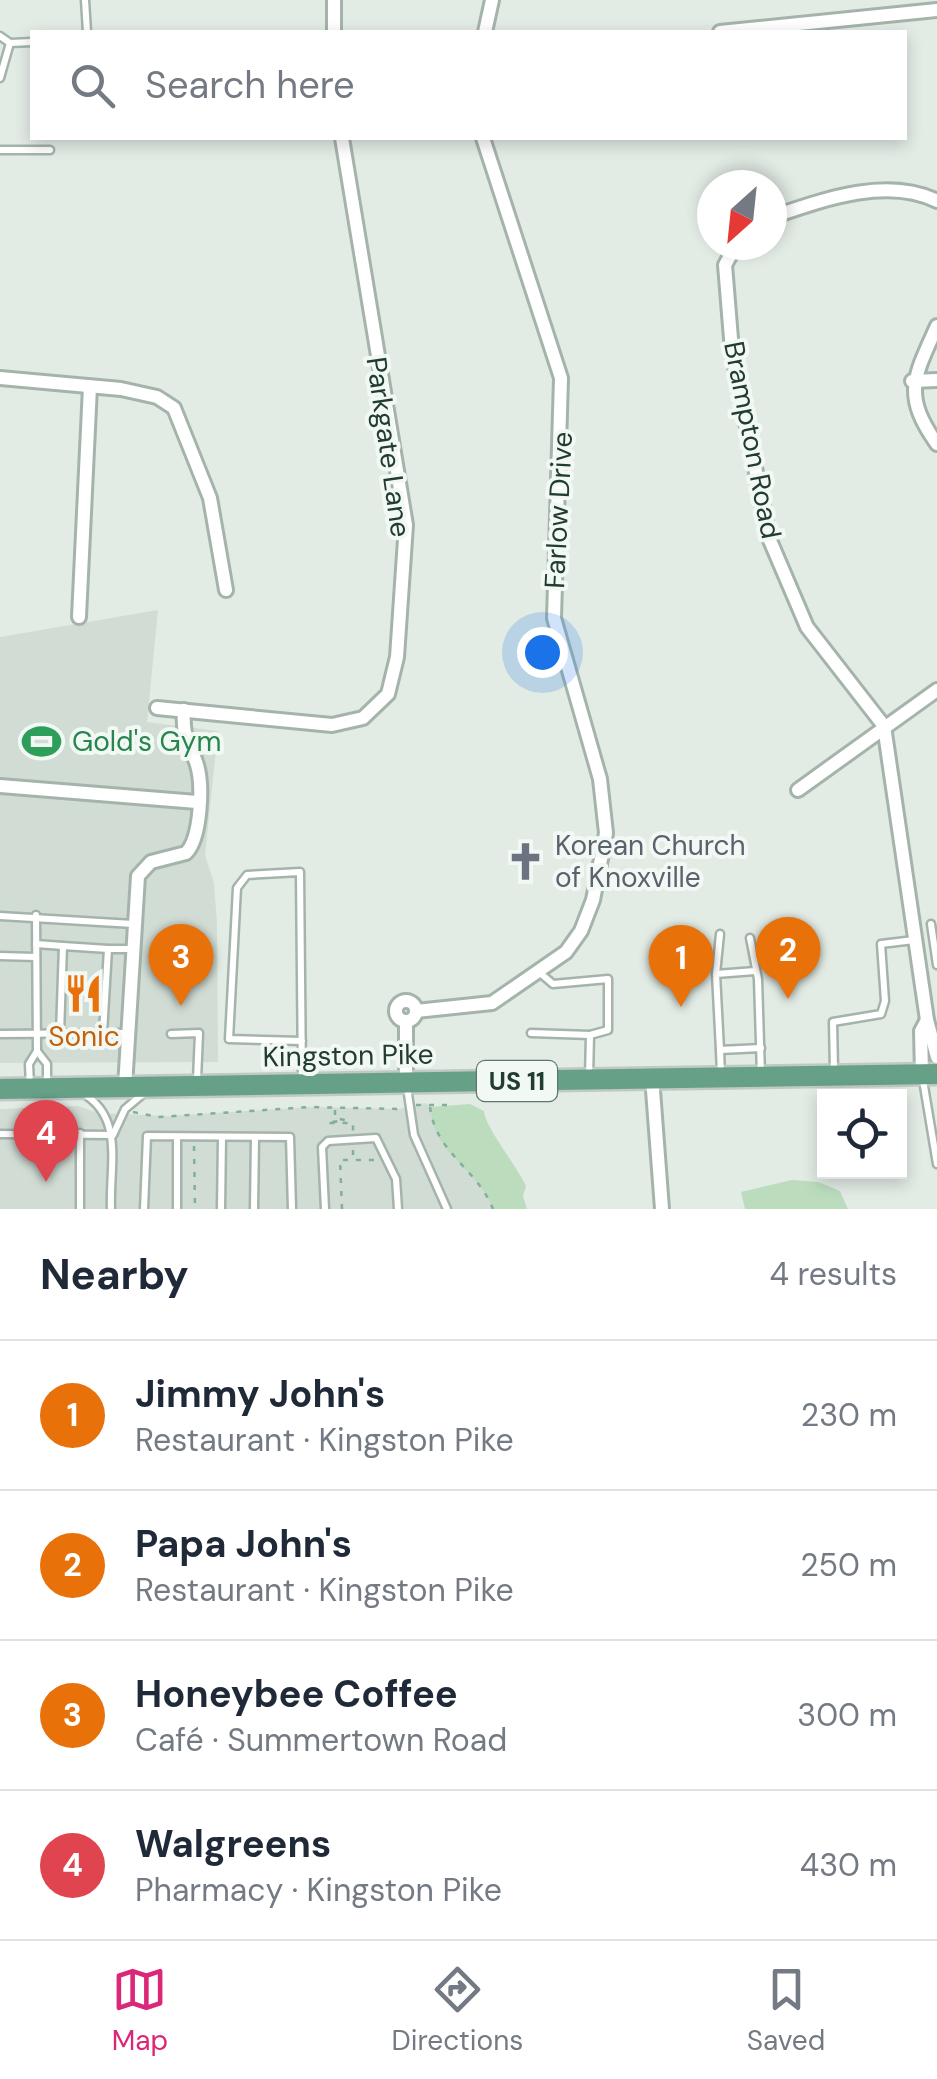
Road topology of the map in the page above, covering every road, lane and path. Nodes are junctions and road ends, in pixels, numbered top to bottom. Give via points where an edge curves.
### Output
1 (86, 0) edge
2 (334, 0) edge
3 (492, 0) edge
4 (937, 10) edge
5 (88, 30) edge
6 (334, 30) edge
7 (485, 30) edge
8 (740, 30) edge
9 (0, 36) edge
10 (10, 42) junction
11 (30, 42) edge
12 (0, 78) edge
13 (342, 140) edge
14 (484, 140) edge
15 (0, 150) edge
16 (50, 150) dead end
17 (937, 201) edge
18 (787, 212) edge
19 (728, 260) edge
20 (937, 326) edge
21 (0, 378) edge
22 (937, 380) edge
23 (912, 381) junction
24 (90, 388) junction
25 (937, 444) edge
26 (226, 590) dead end
27 (79, 617) dead end
28 (937, 690) edge
29 (157, 708) dead end
30 (184, 710) junction
31 (884, 726) junction
32 (0, 786) edge
33 (798, 790) dead end
34 (198, 802) junction
35 (36, 914) junction
36 (0, 916) edge
37 (934, 923) edge
38 (134, 924) junction
39 (914, 933) junction
40 (720, 934) dead end
41 (750, 938) dead end
42 (36, 944) junction
43 (63, 946) junction
44 (108, 948) junction
45 (133, 949) junction
46 (0, 956) edge
47 (36, 958) junction
48 (937, 966) edge
49 (755, 970) junction
50 (540, 973) junction
51 (716, 974) junction
52 (937, 981) edge
53 (922, 983) junction
54 (932, 1020) edge
55 (103, 1033) junction
56 (532, 1033) dead end
57 (0, 1034) edge
58 (37, 1034) junction
59 (60, 1034) junction
60 (128, 1034) junction
61 (171, 1034) dead end
62 (590, 1035) junction
63 (302, 1041) junction
64 (761, 1048) junction
65 (38, 1050) junction
66 (720, 1050) junction
67 (937, 1058) edge
68 (929, 1074) edge
69 (760, 1076) junction
70 (834, 1076) junction
71 (652, 1077) junction
72 (721, 1077) junction
73 (589, 1079) junction
74 (406, 1080) junction
75 (302, 1083) junction
76 (196, 1086) junction
77 (125, 1087) junction
78 (154, 1087) junction
79 (38, 1088) junction
80 (72, 1088) junction
81 (0, 1089) edge
82 (430, 1105) junction
83 (449, 1105) dead end
84 (410, 1107) junction
85 (335, 1108) junction
86 (933, 1110) edge
87 (124, 1111) junction
88 (194, 1116) junction
89 (80, 1133) junction
90 (0, 1134) edge
91 (113, 1135) junction
92 (177, 1136) junction
93 (194, 1136) junction
94 (222, 1137) junction
95 (255, 1137) junction
96 (353, 1140) junction
97 (353, 1160) junction
98 (387, 1160) junction
99 (937, 1164) edge
100 (80, 1209) edge
101 (110, 1209) edge
102 (144, 1209) edge
103 (177, 1209) edge
104 (196, 1209) edge
105 (221, 1209) edge
106 (254, 1209) edge
107 (292, 1209) edge
108 (325, 1209) edge
109 (342, 1209) edge
110 (398, 1209) edge
111 (448, 1209) edge
112 (493, 1209) edge
113 (662, 1209) edge

1 - 5 lane
2 - 6 street
3 - 7 street
4 - 8 street
9 - 10 lane
10 - 11 lane
10 - 12 lane
13 - 30 street, Parkgate Lane via 406,525 397,657 388,694 363,718 332,726
14 - 50 street, Farlow Drive via 561,378 554,618 606,805 588,916 566,952
15 - 16 lane
17 - 18 street via 918,192 839,195
19 - 31 street, Brampton Road via 732,351 769,538 807,628
20 - 23 street
21 - 24 street
22 - 23 street
23 - 25 street via 920,420
24 - 26 street via 157,397 174,408 210,498
24 - 27 street
28 - 31 street
29 - 30 street, Parkgate Lane
30 - 34 street
31 - 33 street
31 - 39 street
32 - 34 street
34 - 38 street via 192,847 140,871
35 - 36 lane
35 - 38 lane
35 - 42 lane
37 - 39 lane
37 - 48 lane
38 - 45 street
39 - 53 street
39 - 70 lane via 882,944 881,1014 832,1022
40 - 51 lane
41 - 49 lane
42 - 43 lane
42 - 47 lane
43 - 44 lane
43 - 59 lane
44 - 45 lane
44 - 55 lane
45 - 60 street
46 - 47 lane
47 - 58 lane
49 - 51 lane
49 - 64 lane
50 - 62 lane via 553,984 608,978 608,1030
50 - 74 street, Farlow Drive via 492,1003 411,1017
51 - 66 lane
52 - 53 lane
53 - 54 street
54 - 67 street
54 - 68 street via 921,1032
55 - 59 lane
55 - 60 lane
56 - 62 lane
57 - 58 lane
58 - 59 lane
58 - 65 lane
60 - 77 street
61 - 76 lane via 200,1033
62 - 73 lane
63 - 63 lane via 300,872 247,875 237,888 229,1038
63 - 75 lane
64 - 66 lane
64 - 69 lane
65 - 79 lane via 47,1064
65 - 79 lane via 29,1064
66 - 72 lane
68 - 70 main road, Kingston Pike / US 11
68 - 86 lane
69 - 70 main road, Kingston Pike / US 11
69 - 72 main road, Kingston Pike / US 11
71 - 72 main road, Kingston Pike / US 11
71 - 73 main road, Kingston Pike / US 11
71 - 113 street
73 - 74 main road, Kingston Pike / US 11
74 - 75 main road, Kingston Pike / US 11
74 - 84 lane
75 - 76 main road, Kingston Pike / US 11
76 - 78 main road, Kingston Pike / US 11
77 - 78 main road, Kingston Pike / US 11
77 - 80 main road, Kingston Pike / US 11
78 - 87 lane
79 - 80 main road, Kingston Pike / US 11
79 - 81 main road, Kingston Pike / US 11
80 - 91 lane via 101,1106
82 - 83 path
82 - 84 path
82 - 112 path via 438,1140 484,1186
84 - 85 path
84 - 111 lane via 414,1135
85 - 88 path
85 - 96 path via 335,1118 345,1120 327,1123 353,1123
86 - 99 lane
87 - 88 path
87 - 91 lane
88 - 93 path
89 - 90 lane
89 - 91 lane
89 - 100 lane
91 - 101 lane
92 - 93 lane
92 - 102 lane via 147,1136
92 - 103 lane
93 - 94 lane
93 - 104 path
94 - 95 lane
94 - 105 lane
95 - 106 lane
95 - 107 lane via 290,1137
96 - 97 path
96 - 98 lane via 376,1138
96 - 108 lane via 328,1140 322,1147
97 - 98 path
97 - 109 path via 340,1160
98 - 110 lane

